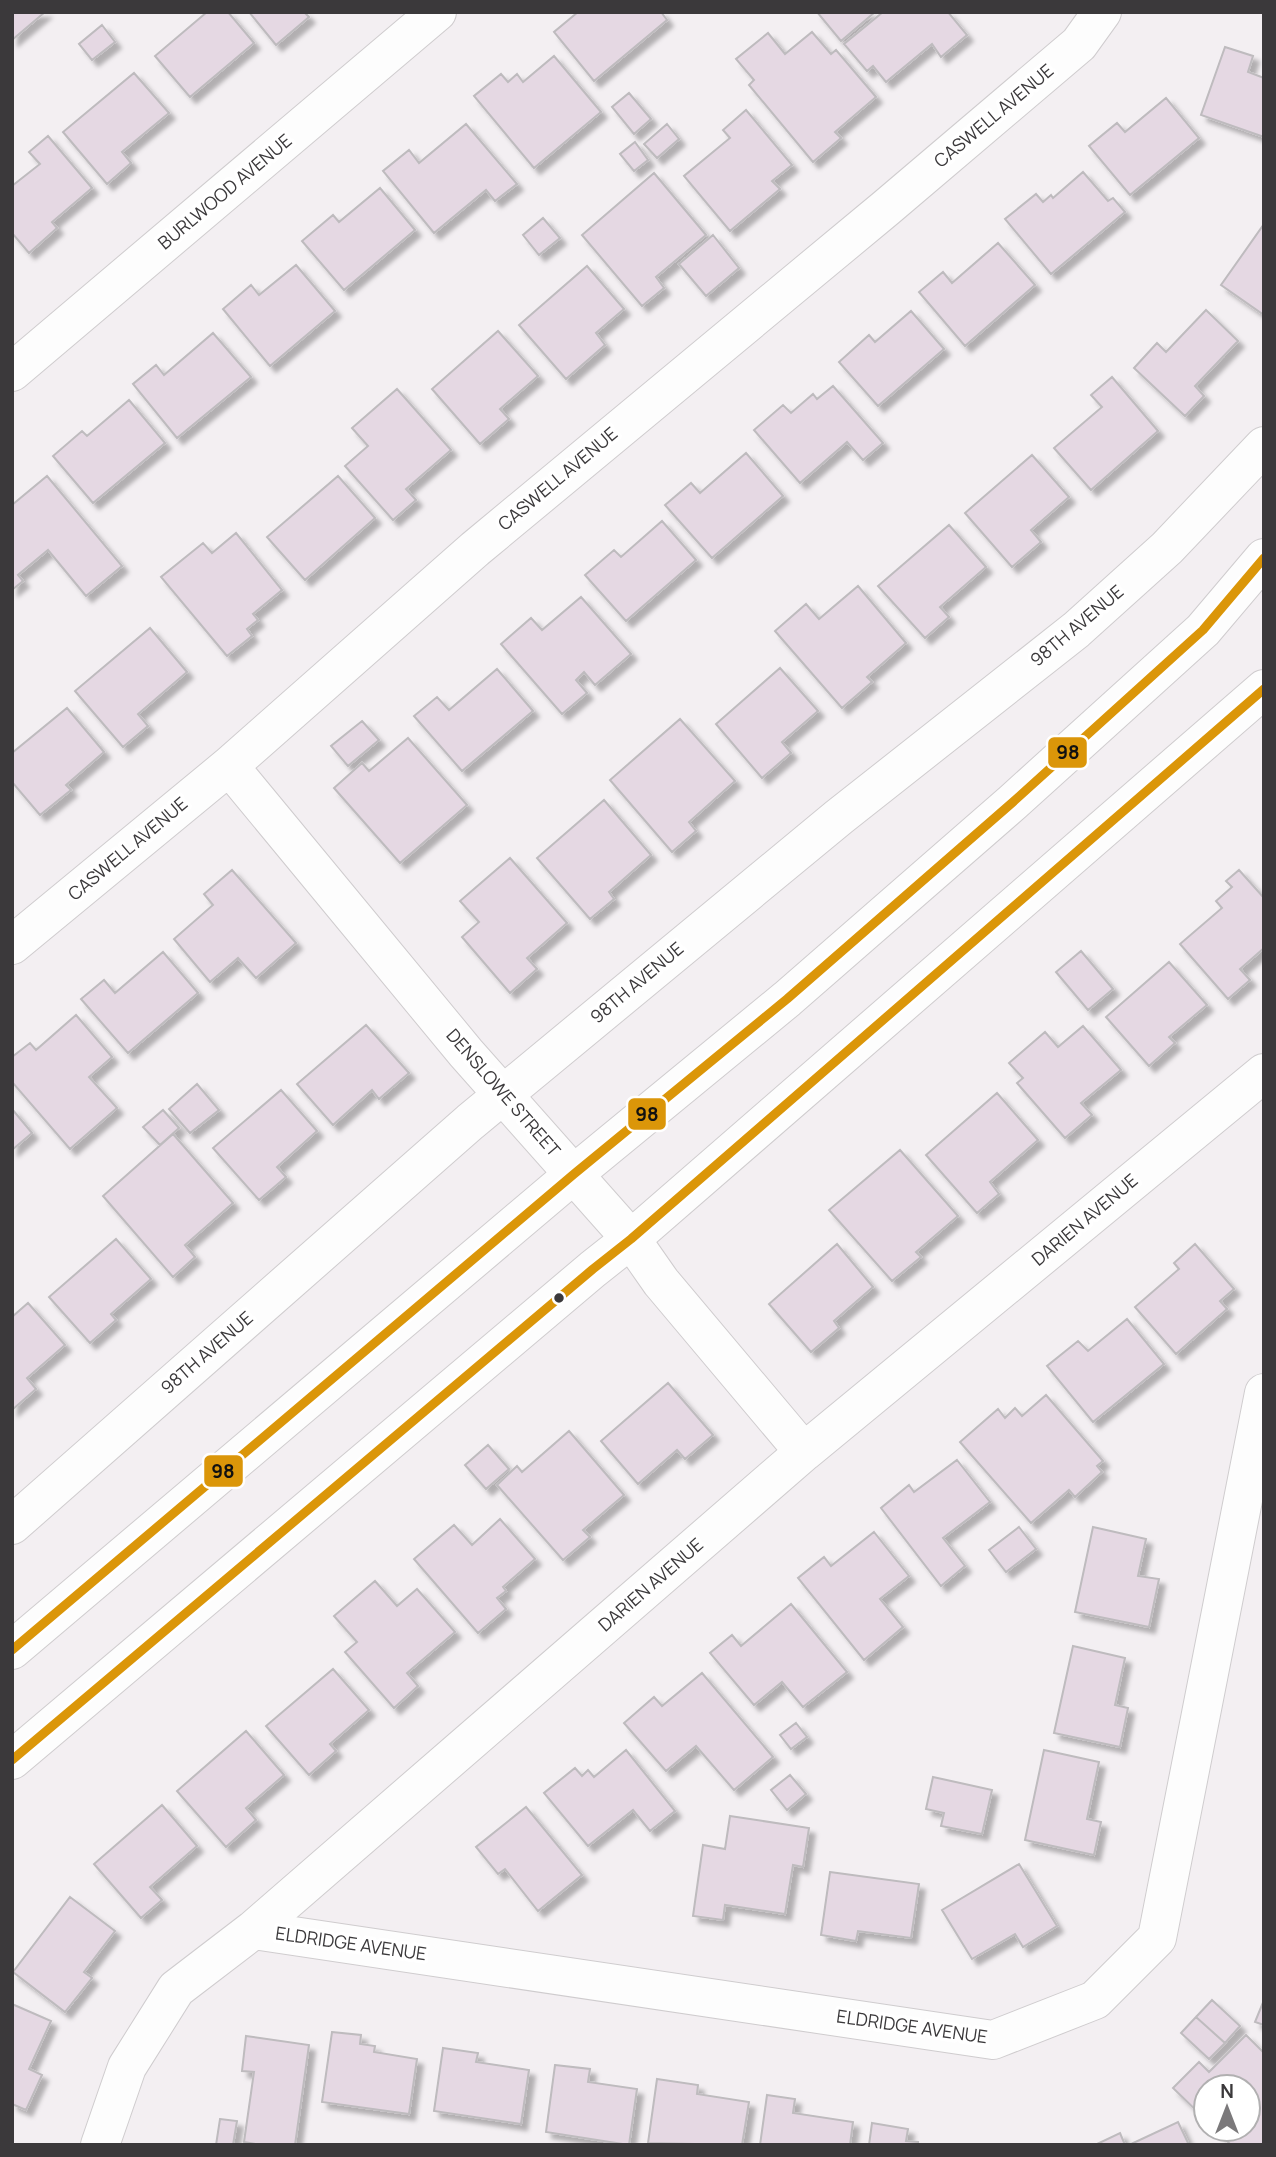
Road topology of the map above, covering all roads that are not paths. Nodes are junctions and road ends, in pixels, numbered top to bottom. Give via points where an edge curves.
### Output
1 (437, 12) edge
2 (1102, 12) edge
3 (12, 372) edge
4 (1264, 446) edge
5 (1264, 558) edge
6 (1264, 690) edge
7 (229, 766) junction
8 (12, 945) edge
9 (1264, 1073) edge
10 (504, 1093) junction
11 (574, 1174) junction
12 (631, 1239) junction
13 (1264, 1393) edge
14 (804, 1452) junction
15 (12, 1525) edge
16 (12, 1650) edge
17 (12, 1760) edge
18 (253, 1930) junction
19 (100, 2145) edge

1 - 3 street, BURLWOOD AVENUE
2 - 7 street, CASWELL AVENUE via 1079,44 475,549
4 - 10 street, 98TH AVENUE via 1167,548 1076,631 839,817
5 - 11 street via 1202,630 1013,802 787,999
6 - 12 street
7 - 8 street, CASWELL AVENUE
7 - 10 street, DENSLOWE STREET
9 - 14 street, DARIEN AVENUE
10 - 11 street, DENSLOWE STREET
10 - 15 street, 98TH AVENUE
11 - 12 street, DENSLOWE STREET
11 - 16 street
12 - 14 street, DENSLOWE STREET via 661,1282
12 - 17 street
13 - 18 street, ELDRIDGE AVENUE via 1157,1938 1096,2000 993,2040
14 - 18 street, DARIEN AVENUE
18 - 19 street, DARIEN AVENUE via 176,1989 127,2067

